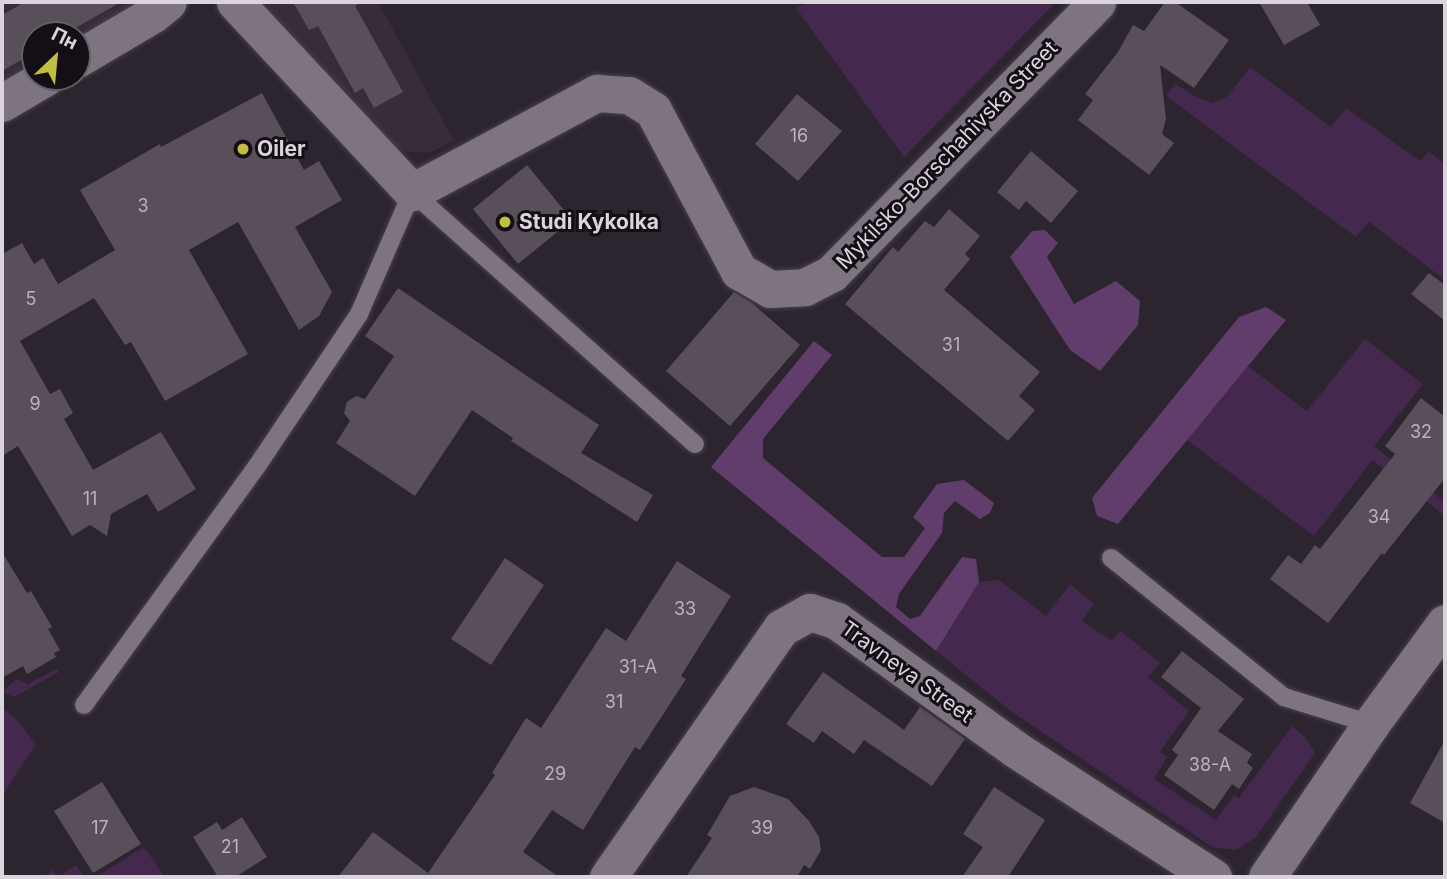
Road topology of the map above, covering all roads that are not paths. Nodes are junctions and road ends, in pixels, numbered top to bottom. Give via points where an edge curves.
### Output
1 (168, 2) edge
2 (234, 2) edge
3 (1097, 2) edge
4 (91, 51) edge
5 (22, 91) edge
6 (2, 103) edge
7 (412, 192) junction
8 (695, 444) dead end
9 (1111, 558) dead end
10 (1445, 623) edge
11 (83, 705) dead end
12 (1371, 724) junction
13 (608, 877) edge
14 (1213, 877) edge
15 (1267, 877) edge

1 - 4 street
2 - 7 street
3 - 7 street, Mykilsko-Borschahivska Street via 832,272 805,287 770,289 739,271 653,110 629,95 597,93
5 - 6 street
7 - 8 lane
7 - 11 lane via 359,314 257,466
9 - 12 lane via 1284,697
10 - 12 street
12 - 15 street
13 - 14 street, Travneva Street via 781,628 810,612 837,621 1015,750

